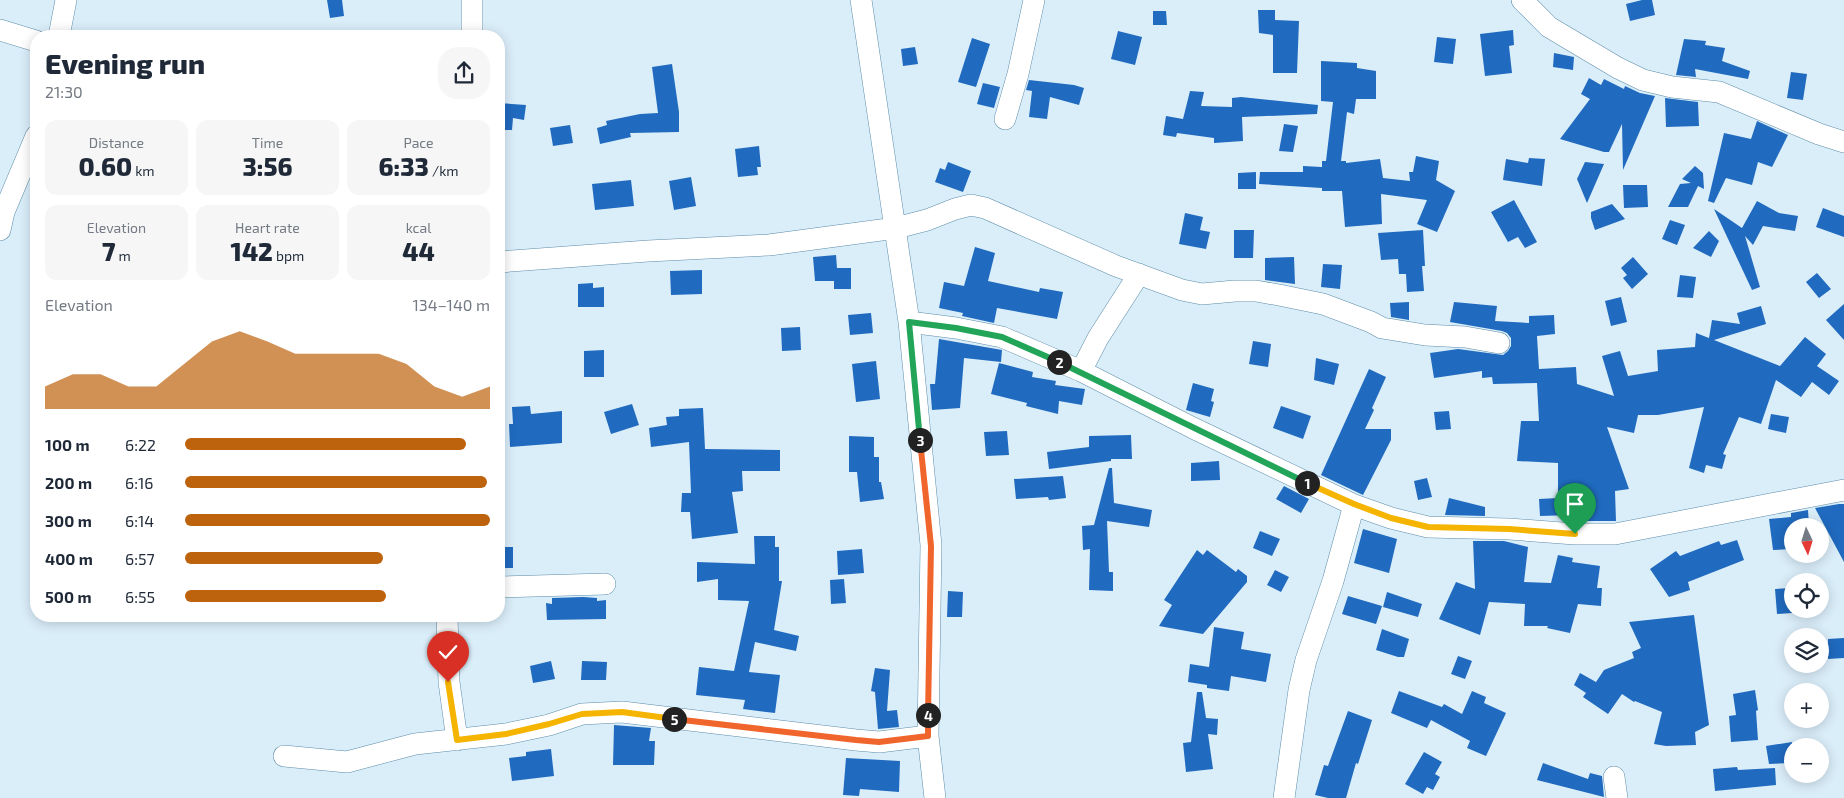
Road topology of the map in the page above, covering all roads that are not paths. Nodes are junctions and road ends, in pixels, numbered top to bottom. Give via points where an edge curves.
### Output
1 (66, 0) edge
2 (472, 0) edge
3 (861, 0) edge
4 (1034, 0) edge
5 (1522, 0) edge
6 (0, 30) edge
7 (60, 30) edge
8 (472, 30) edge
9 (30, 39) edge
10 (1005, 119) dead end
11 (1844, 142) edge
12 (30, 150) edge
13 (896, 228) junction
14 (0, 230) edge
15 (505, 262) edge
16 (1139, 274) junction
17 (909, 322) junction
18 (1499, 343) dead end
19 (1081, 371) junction
20 (1844, 490) edge
21 (1354, 504) junction
22 (605, 584) dead end
23 (505, 587) edge
24 (447, 622) edge
25 (928, 736) junction
26 (457, 740) junction
27 (284, 756) dead end
28 (1614, 777) dead end
29 (935, 798) edge
30 (1284, 798) edge
31 (1617, 798) edge

1 - 7 street
2 - 8 street
3 - 13 street
4 - 10 street
5 - 11 street via 1549,27 1643,80 1724,93
6 - 9 street
12 - 14 street via 4,212
13 - 15 street via 769,245
13 - 16 street via 971,205 985,208
13 - 17 street
16 - 18 street via 1202,294 1235,291 1279,295 1323,304 1382,328
16 - 19 street
17 - 19 street via 1002,337
17 - 25 street via 931,546
19 - 21 street
20 - 21 street via 1615,534 1428,527
21 - 30 street via 1333,581 1306,660
22 - 23 street
24 - 26 street via 448,682
25 - 26 street via 879,742 622,712 582,714 514,732
25 - 29 street
26 - 27 street via 414,744 347,762
28 - 31 street

